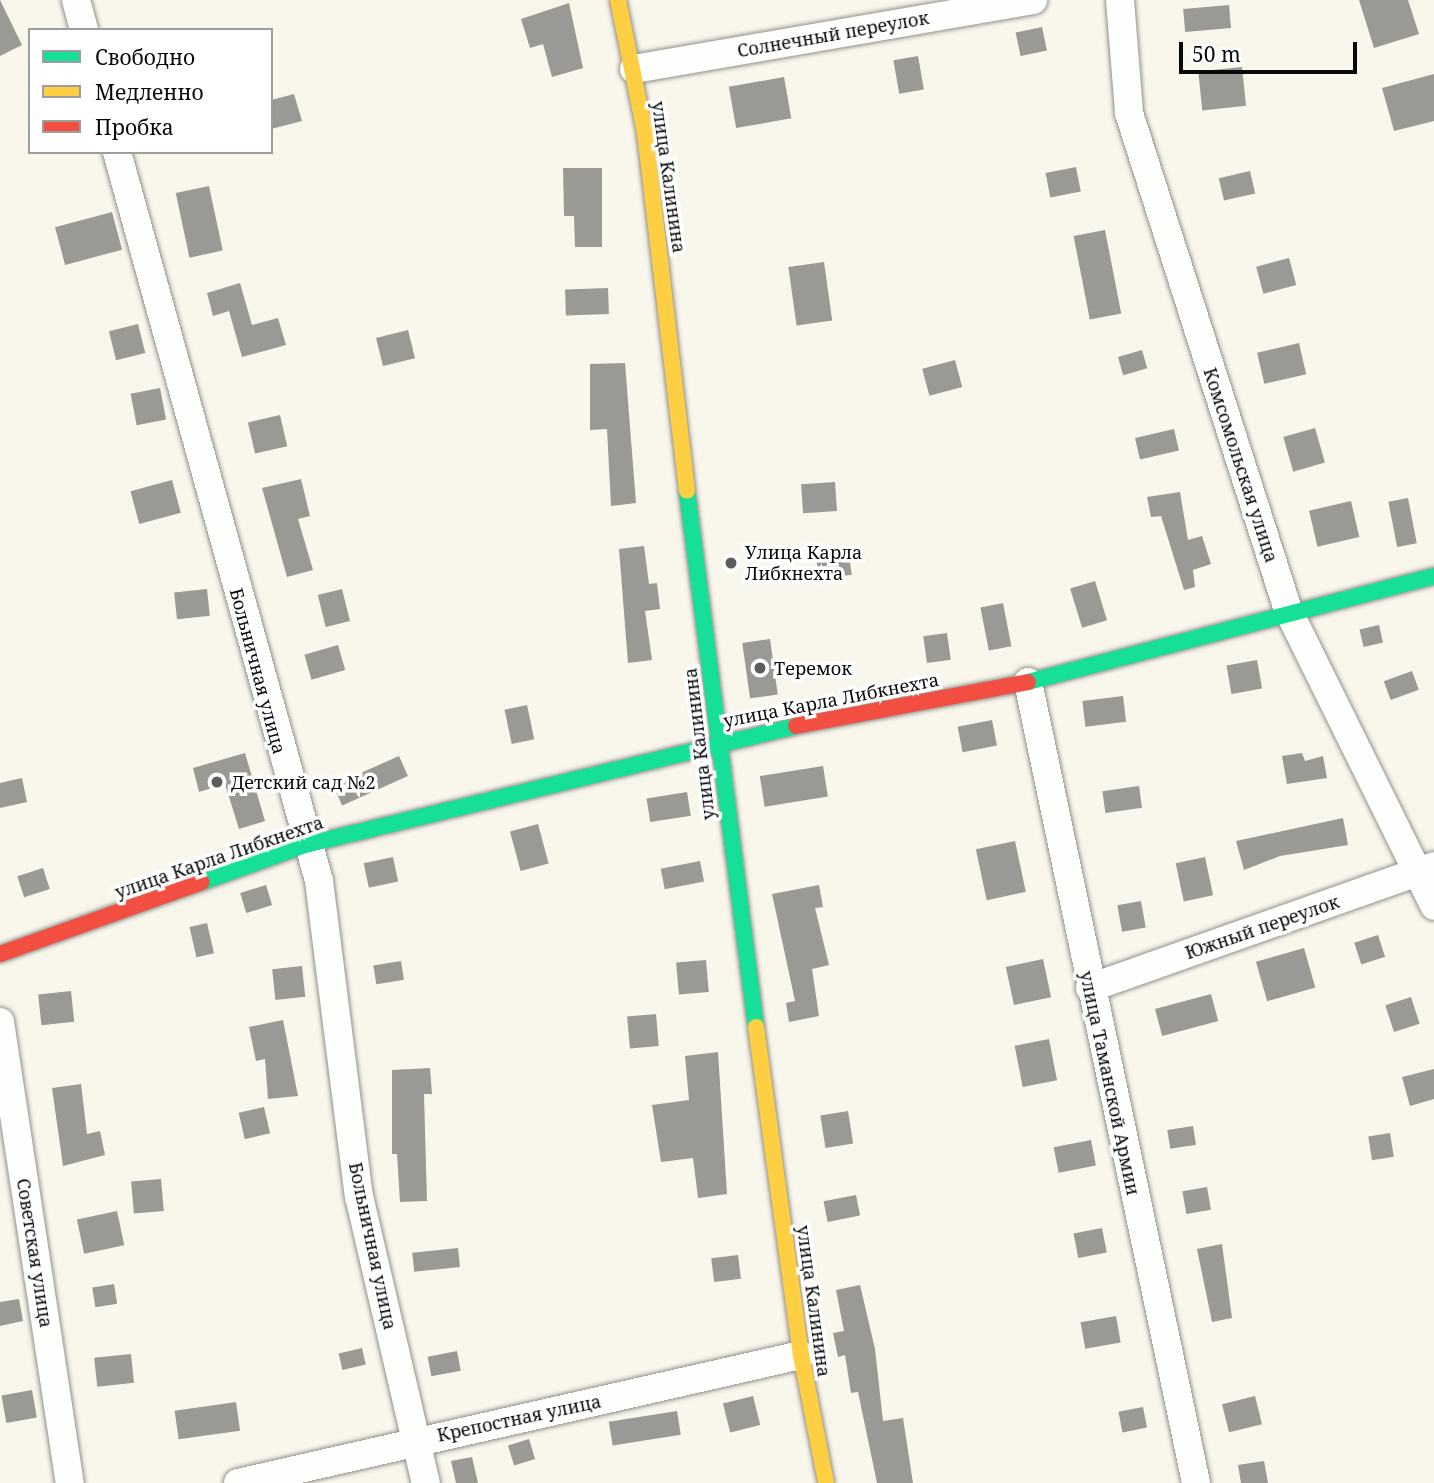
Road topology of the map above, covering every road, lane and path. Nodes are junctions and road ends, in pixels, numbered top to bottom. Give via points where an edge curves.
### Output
1 (76, 0) edge
2 (618, 0) edge
3 (1033, 0) edge
4 (1120, 0) edge
5 (83, 28) edge
6 (634, 69) junction
7 (118, 154) edge
8 (1434, 576) edge
9 (1288, 610) junction
10 (1028, 682) junction
11 (717, 741) junction
12 (305, 845) junction
13 (1427, 868) edge
14 (1434, 906) edge
15 (0, 954) edge
16 (1090, 988) junction
17 (0, 1022) edge
18 (801, 1355) junction
19 (416, 1440) junction
20 (70, 1483) edge
21 (237, 1483) edge
22 (426, 1483) edge
23 (826, 1483) edge
24 (1196, 1483) edge

1 - 5 street
2 - 6 street, улица Калинина
3 - 6 street, Солнечный переулок
4 - 9 street, Комсомольская улица via 1129,113
6 - 11 street, улица Калинина
7 - 12 street, Больничная улица
8 - 9 street, улица Карла Либкнехта
9 - 10 street, улица Карла Либкнехта
9 - 13 street, Комсомольская улица
10 - 11 street, улица Карла Либкнехта
10 - 16 street, улица Таманской Армии
11 - 12 street, улица Карла Либкнехта
11 - 18 street, улица Калинина
12 - 15 street, улица Карла Либкнехта
12 - 19 street, Больничная улица via 319,881 359,1196
13 - 14 street, Комсомольская улица
13 - 16 street, Южный переулок
16 - 24 street, улица Таманской Армии
17 - 20 street, Советская улица
18 - 19 street, Крепостная улица
18 - 23 street, улица Калинина
19 - 21 street, Крепостная улица
19 - 22 street, Больничная улица

